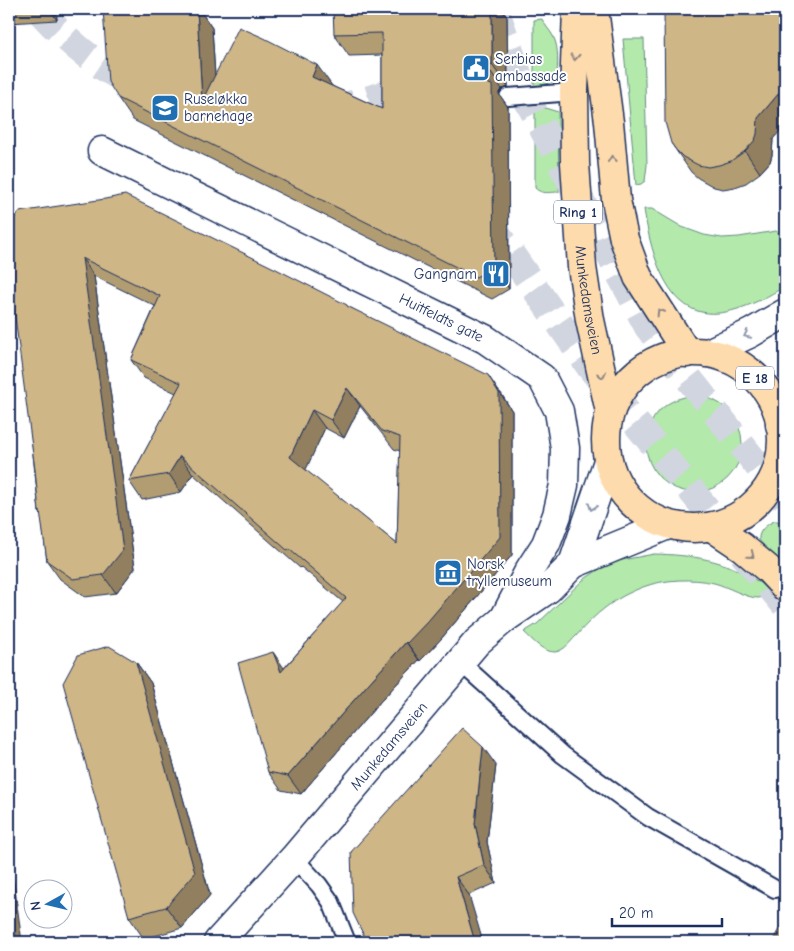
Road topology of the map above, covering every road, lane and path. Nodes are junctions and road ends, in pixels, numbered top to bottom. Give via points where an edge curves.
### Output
1 (577, 9) edge
2 (594, 9) edge
3 (574, 92) junction
4 (508, 97) dead end
5 (102, 150) dead end
6 (785, 313) edge
7 (697, 353) junction
8 (610, 412) junction
9 (783, 418) edge
10 (608, 461) junction
11 (781, 478) edge
12 (668, 525) junction
13 (712, 527) junction
14 (573, 564) junction
15 (785, 587) edge
16 (504, 619) junction
17 (460, 662) junction
18 (294, 858) junction
19 (776, 889) dead end
20 (218, 942) edge
21 (347, 942) edge

1 -> 3 highway, Munkedamsveien / Ring 1
7 -> 2 highway, Ring 1 via 638,276 624,239 616,200
3 - 4 lane
3 -> 8 highway, Munkedamsveien / Ring 1 via 582,267
5 - 16 street, Huitfeldts gate via 485,339 542,378 559,411 565,448 564,485 546,544
6 -> 7 street via 751,333
7 - 8 highway, E 18 via 667,356 648,365 619,393
7 - 9 highway, E 18 via 728,360 747,370 763,386
8 - 10 highway, E 18 via 605,437
9 - 11 highway, E 18
10 - 12 highway, E 18 via 614,478 636,507
10 -> 14 street, Munkedamsveien
11 - 13 highway, E 18 via 740,516
12 - 13 highway, E 18 via 690,529
12 - 14 street, Munkedamsveien
13 -> 15 highway via 768,568
14 - 16 street, Munkedamsveien via 548,589
16 - 17 street, Munkedamsveien
17 - 18 street, Munkedamsveien
17 - 19 lane via 563,755 648,817
18 - 20 street, Munkedamsveien
18 - 21 lane via 331,902

